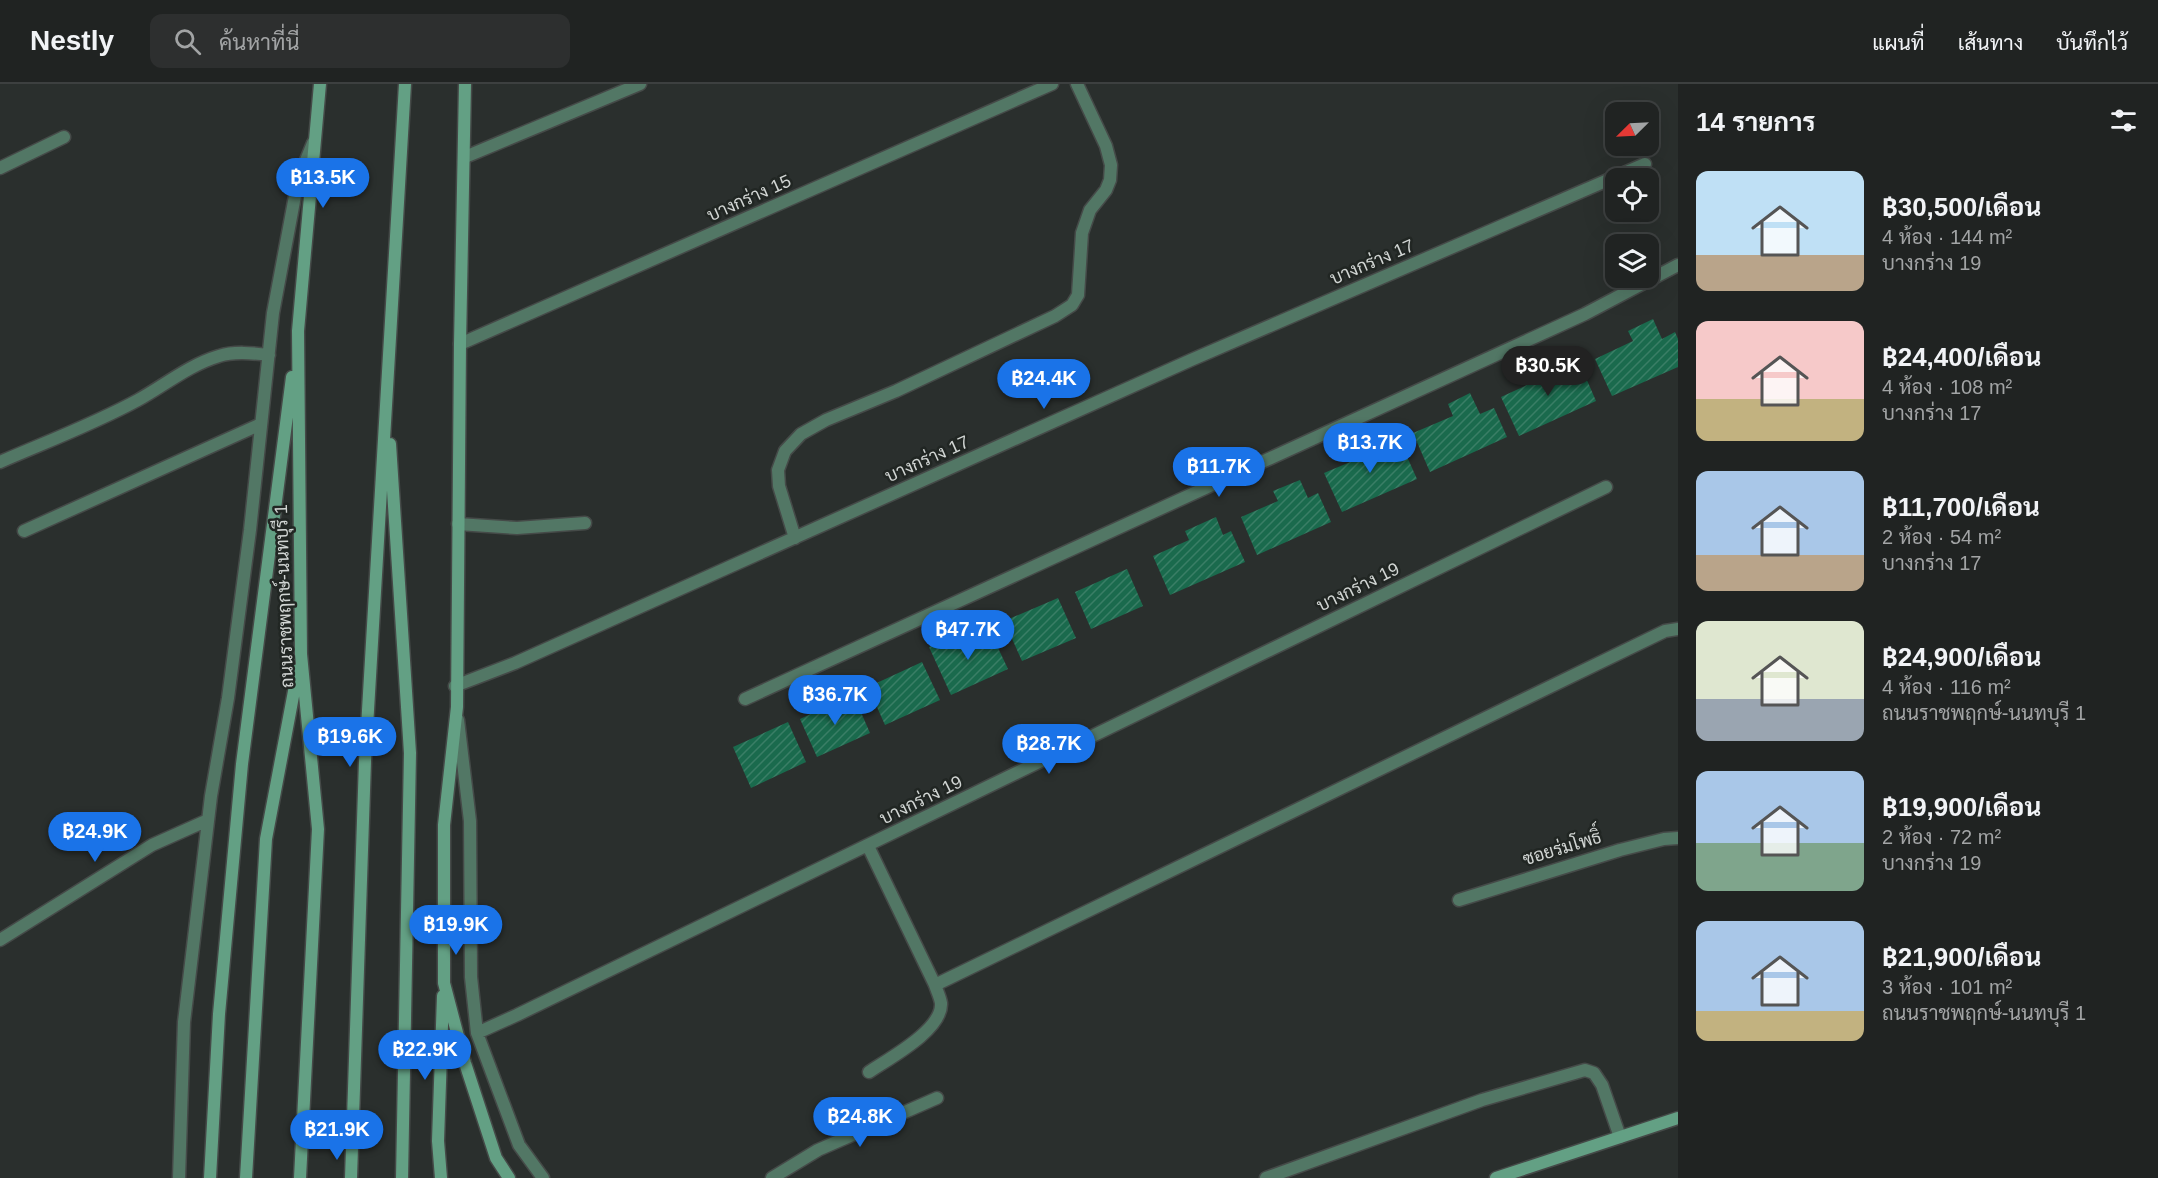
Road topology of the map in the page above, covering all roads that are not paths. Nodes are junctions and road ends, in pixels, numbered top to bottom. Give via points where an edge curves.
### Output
1 (320, 84) edge
2 (405, 84) edge
3 (465, 84) edge
4 (640, 84) edge
5 (1052, 84) edge
6 (1077, 84) edge
7 (64, 137) dead end
8 (314, 142) junction
9 (465, 157) junction
10 (1645, 164) dead end
11 (0, 168) edge
12 (1678, 265) edge
13 (298, 331) junction
14 (460, 344) junction
15 (269, 354) junction
16 (386, 392) junction
17 (261, 424) junction
18 (0, 462) edge
19 (1606, 487) dead end
20 (458, 524) junction
21 (585, 524) dead end
22 (24, 531) dead end
23 (795, 538) junction
24 (1678, 629) edge
25 (301, 654) junction
26 (455, 686) junction
27 (745, 699) dead end
28 (457, 707) junction
29 (208, 820) junction
30 (1678, 838) edge
31 (868, 846) junction
32 (1459, 900) dead end
33 (0, 940) edge
34 (444, 983) junction
35 (935, 985) junction
36 (477, 1033) junction
37 (868, 1072) dead end
38 (937, 1098) dead end
39 (1678, 1118) edge
40 (1620, 1137) junction
41 (178, 1178) edge
42 (210, 1178) edge
43 (246, 1178) edge
44 (300, 1178) edge
45 (351, 1178) edge
46 (402, 1178) edge
47 (441, 1178) edge
48 (509, 1178) edge
49 (543, 1178) edge
50 (772, 1178) edge
51 (1266, 1178) edge
52 (1496, 1178) edge

1 - 8 main road, ถนนราชพฤกษ์-นนทบุรี 1
2 - 16 main road
3 - 9 main road
4 - 9 street
5 - 14 street, บางกร่าง 15
6 - 23 street via 1111,165 1106,190 1090,210 1082,233 1078,295 1072,305 801,434 784,452 778,470
7 - 11 street
8 - 13 main road, ถนนราชพฤกษ์-นนทบุรี 1
8 - 15 street via 298,180
9 - 14 main road
10 - 23 street, บางกร่าง 17 via 1191,360
12 - 27 street via 1585,314
13 - 25 main road, ถนนราชพฤกษ์-นนทบุรี 1
13 - 42 main road via 242,764 219,1014
14 - 20 main road
15 - 17 street
15 - 18 street via 221,355 196,364 128,405
16 - 45 main road via 365,761
16 - 46 main road via 410,753
17 - 22 street
17 - 29 street via 228,699
19 - 31 street, บางกร่าง 19
20 - 21 street via 517,528
20 - 26 main road
23 - 26 street, บางกร่าง 17
24 - 35 street via 1654,636
25 - 43 main road via 266,839
25 - 44 main road, ถนนราชพฤกษ์-นนทบุรี 1 via 318,829
26 - 28 main road
28 - 34 main road via 444,825
28 - 36 street via 470,821 471,977
29 - 33 street via 152,845
29 - 41 street via 184,1022
30 - 32 street, ซอยร่มโพธิ์ via 1620,850
31 - 35 street
31 - 36 street, บางกร่าง 19
34 - 47 main road via 438,1141
34 - 48 main road via 496,1158
35 - 37 street via 941,1004 930,1028
36 - 49 street via 519,1145
38 - 50 street via 818,1150
39 - 40 main road
40 - 51 street via 1602,1085 1593,1073 1585,1070 1482,1100
40 - 52 main road

